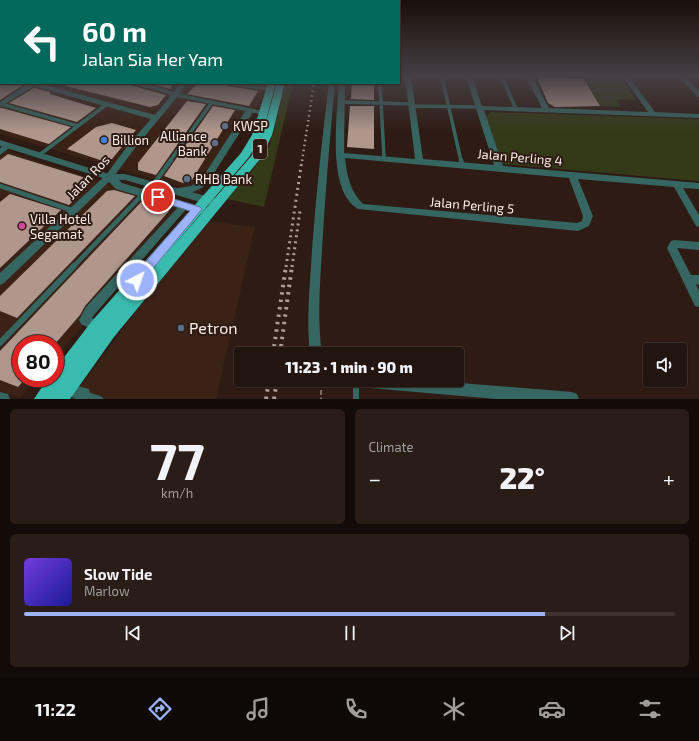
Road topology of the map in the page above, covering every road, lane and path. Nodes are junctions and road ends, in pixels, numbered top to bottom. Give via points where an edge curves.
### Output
1 (15, 96) edge
2 (76, 96) edge
3 (176, 96) joint
4 (269, 96) edge
5 (278, 96) edge
6 (331, 96) edge
7 (341, 96) edge
8 (381, 96) edge
9 (411, 96) edge
10 (446, 96) edge
11 (476, 96) edge
12 (510, 96) edge
13 (539, 96) edge
14 (640, 96) edge
15 (212, 102) junction
16 (341, 102) junction
17 (382, 103) junction
18 (1, 104) edge
19 (107, 104) junction
20 (412, 105) junction
21 (449, 106) junction
22 (480, 107) junction
23 (516, 109) junction
24 (546, 109) junction
25 (250, 112) junction
26 (264, 113) junction
27 (653, 114) junction
28 (699, 116) edge
29 (157, 118) junction
30 (78, 126) junction
31 (4, 145) edge
32 (0, 152) edge
33 (339, 155) junction
34 (38, 156) junction
35 (384, 157) junction
36 (419, 161) junction
37 (462, 164) junction
38 (499, 168) junction
39 (572, 175) junction
40 (110, 177) junction
41 (676, 183) junction
42 (153, 185) junction
43 (0, 186) edge
44 (699, 186) edge
45 (175, 191) junction
46 (144, 193) junction
47 (203, 206) junction
48 (74, 211) junction
49 (698, 220) edge
50 (699, 246) edge
51 (687, 279) junction
52 (0, 280) edge
53 (699, 280) edge
54 (699, 302) edge
55 (0, 344) edge
56 (315, 347) edge
57 (353, 387) edge
58 (410, 387) edge
59 (64, 394) edge
60 (488, 395) edge
61 (82, 396) edge
62 (0, 398) edge
63 (3, 399) edge
64 (42, 399) edge
65 (100, 399) edge
66 (356, 399) edge
67 (572, 399) edge

1 - 18 street
2 - 19 street
3 - 15 lane
3 - 29 street, Jalan Ros
4 - 26 highway, 1
5 - 47 highway, 1 via 267,135 257,156
6 - 56 street via 321,184 313,306
7 - 16 street, Jalan Perling 5
8 - 17 lane
9 - 20 street
10 - 21 lane
11 - 22 street
12 - 23 lane
13 - 24 street
14 - 27 street
15 - 25 lane via 245,108
15 - 42 lane
16 - 17 lane
16 - 33 street, Jalan Perling 5
17 - 20 lane
17 - 35 lane
18 - 30 lane
19 - 29 street
19 - 30 lane
20 - 21 lane
20 - 36 street
21 - 22 lane
21 - 37 lane
22 - 23 street
22 - 38 street
23 - 24 street
24 - 27 street
25 - 26 lane
25 - 45 street via 204,182 191,190
26 - 47 highway, 1 via 250,149
27 - 28 street
29 - 40 street, Jalan Ros via 132,146
30 - 34 lane
31 - 32 street
31 - 34 street
33 - 35 street, Jalan Perling 4
33 - 39 street, Jalan Perling 5 via 348,192 352,201 361,207 578,227 586,223 588,216
34 - 40 street
35 - 36 street, Jalan Perling 4
36 - 37 street, Jalan Perling 4
37 - 38 street, Jalan Perling 4
38 - 39 street, Jalan Perling 4
39 - 41 street, Jalan Perling 4
40 - 42 street via 125,177
40 - 46 street via 119,186
40 - 48 street, Jalan Ros
41 - 44 street, Jalan Perling 4
41 - 49 street
42 - 45 street
43 - 48 lane
45 - 47 street
46 - 47 street
46 - 55 lane
47 - 59 highway, 1
47 - 64 highway, 1 via 97,326
48 - 52 street, Jalan Ros
50 - 51 street via 672,246
51 - 53 street
51 - 54 street
57 - 66 lane
58 - 60 street
59 - 61 street
60 - 67 street
61 - 65 lane
62 - 63 street

